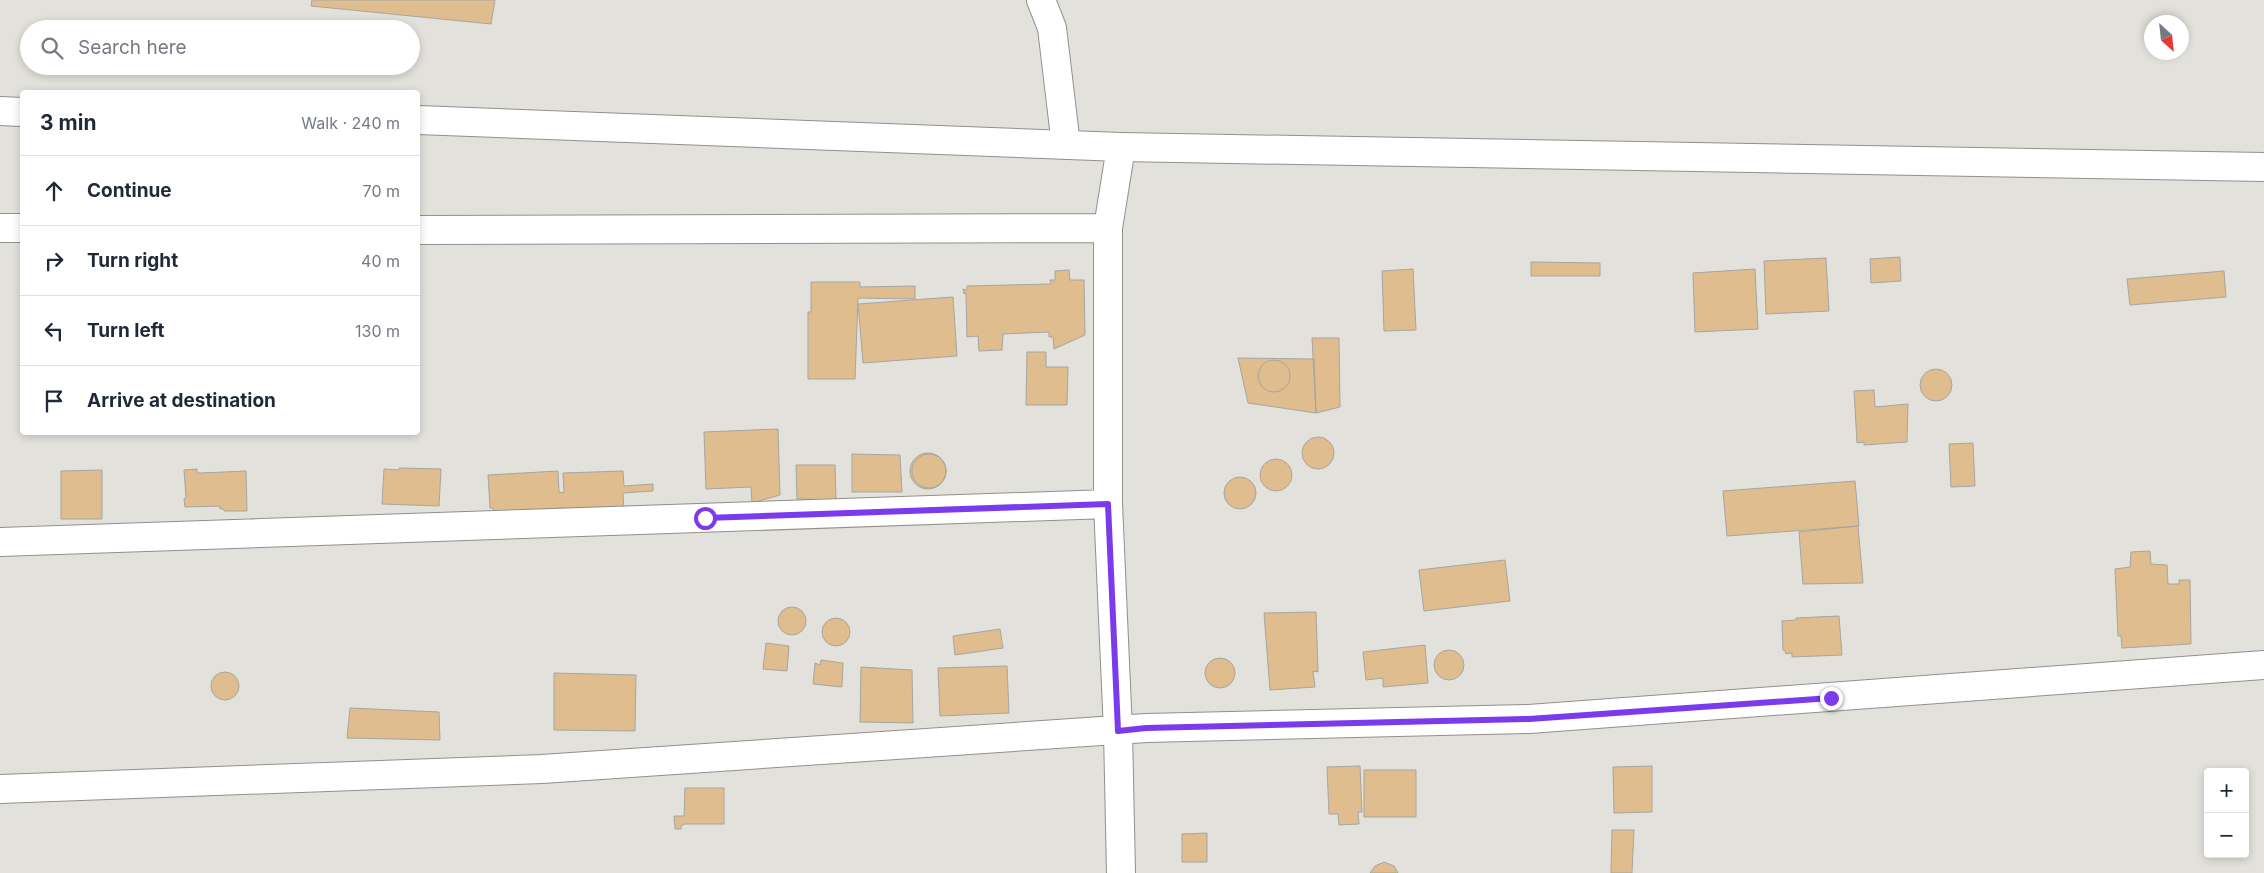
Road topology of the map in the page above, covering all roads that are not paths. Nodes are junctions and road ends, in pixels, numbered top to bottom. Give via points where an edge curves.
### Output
1 (1041, 0) edge
2 (0, 111) edge
3 (20, 112) edge
4 (420, 120) edge
5 (1066, 145) junction
6 (1121, 147) junction
7 (2264, 167) edge
8 (0, 228) edge
9 (20, 228) edge
10 (1108, 228) junction
11 (420, 230) edge
12 (1108, 504) junction
13 (0, 542) edge
14 (2264, 666) edge
15 (1118, 731) junction
16 (0, 788) edge
17 (1121, 873) edge

1 - 5 street via 1052,28
2 - 3 street
4 - 5 street
5 - 6 street
6 - 7 street
6 - 10 street
8 - 9 street
10 - 11 street
10 - 12 street
12 - 13 street
12 - 15 street
14 - 15 street via 1529,719
15 - 16 street via 535,770
15 - 17 street

